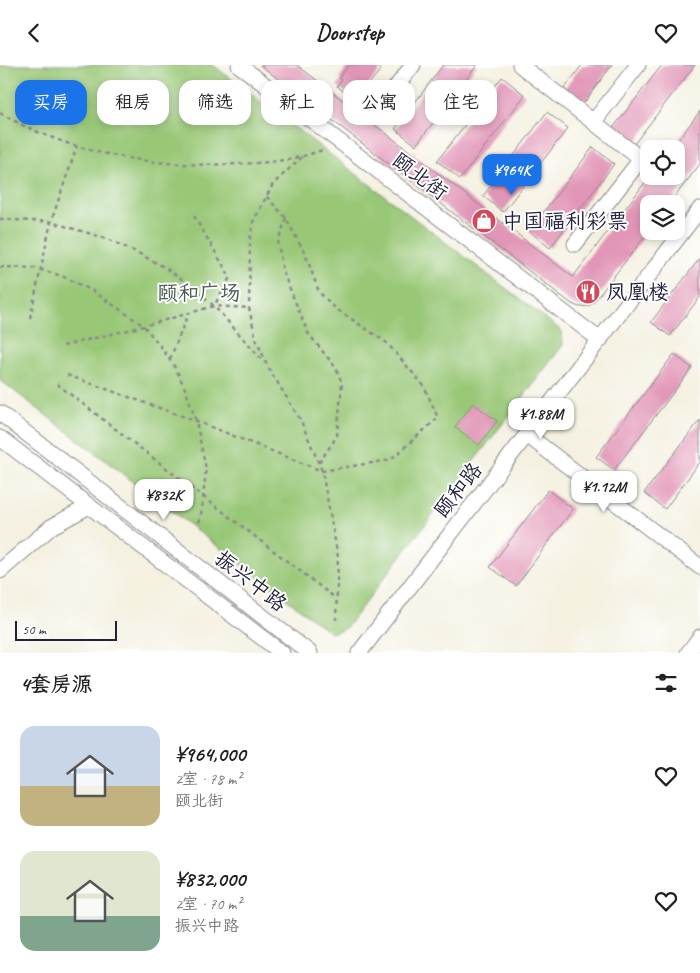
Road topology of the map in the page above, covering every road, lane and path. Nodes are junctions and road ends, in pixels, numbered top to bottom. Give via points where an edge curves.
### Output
1 (239, 65) edge
2 (413, 65) edge
3 (520, 65) edge
4 (638, 65) edge
5 (401, 80) edge
6 (0, 113) edge
7 (594, 121) junction
8 (341, 143) junction
9 (77, 146) junction
10 (302, 157) junction
11 (266, 196) junction
12 (700, 209) edge
13 (194, 216) dead end
14 (286, 218) junction
15 (0, 219) edge
16 (51, 222) junction
17 (575, 244) dead end
18 (0, 267) edge
19 (40, 269) junction
20 (214, 306) junction
21 (249, 308) junction
22 (188, 314) junction
23 (30, 318) dead end
24 (144, 326) junction
25 (600, 340) junction
26 (63, 347) dead end
27 (170, 359) junction
28 (268, 367) junction
29 (67, 375) dead end
30 (58, 384) dead end
31 (0, 413) edge
32 (196, 421) junction
33 (527, 435) junction
34 (0, 438) edge
35 (319, 463) junction
36 (322, 471) junction
37 (204, 497) junction
38 (89, 506) junction
39 (199, 523) dead end
40 (700, 567) edge
41 (0, 571) edge
42 (336, 598) junction
43 (336, 620) dead end
44 (700, 637) edge
45 (282, 653) edge
46 (310, 653) edge
47 (359, 653) edge
48 (688, 653) edge

1 - 8 street, 颐北街
2 - 5 street
3 - 7 street
4 - 7 street
6 - 9 path via 28,128
7 - 17 street via 641,159
8 - 10 path
8 - 25 street, 颐北街
9 - 10 path via 134,160 202,166
9 - 16 path
10 - 11 path via 273,184
11 - 14 path
11 - 21 path via 253,222 250,240
12 - 25 street, 颐和路
13 - 20 path via 230,277
14 - 35 path via 278,243 283,272 308,333 336,368 342,383 337,436
14 - 36 path via 320,291 334,308 387,343 424,386 438,418 390,460
15 - 16 path
16 - 19 path
16 - 20 path via 105,238 138,253 190,285
18 - 19 path
19 - 23 path
19 - 24 path via 93,291
20 - 21 path
20 - 22 path
20 - 28 path
21 - 28 path via 256,339
22 - 24 path
22 - 27 path
24 - 26 path
24 - 27 path
25 - 33 street, 颐和路
27 - 32 path
28 - 35 path via 301,421
29 - 32 path
30 - 37 path
31 - 46 street, 振兴中路
32 - 36 path
32 - 37 path via 206,469
33 - 40 street
33 - 47 street, 颐和路
34 - 38 street, 振兴中路
35 - 36 path
36 - 42 path via 338,557
37 - 39 path
37 - 42 path
38 - 41 street via 51,527
38 - 45 street, 振兴中路
42 - 43 path
44 - 48 street

